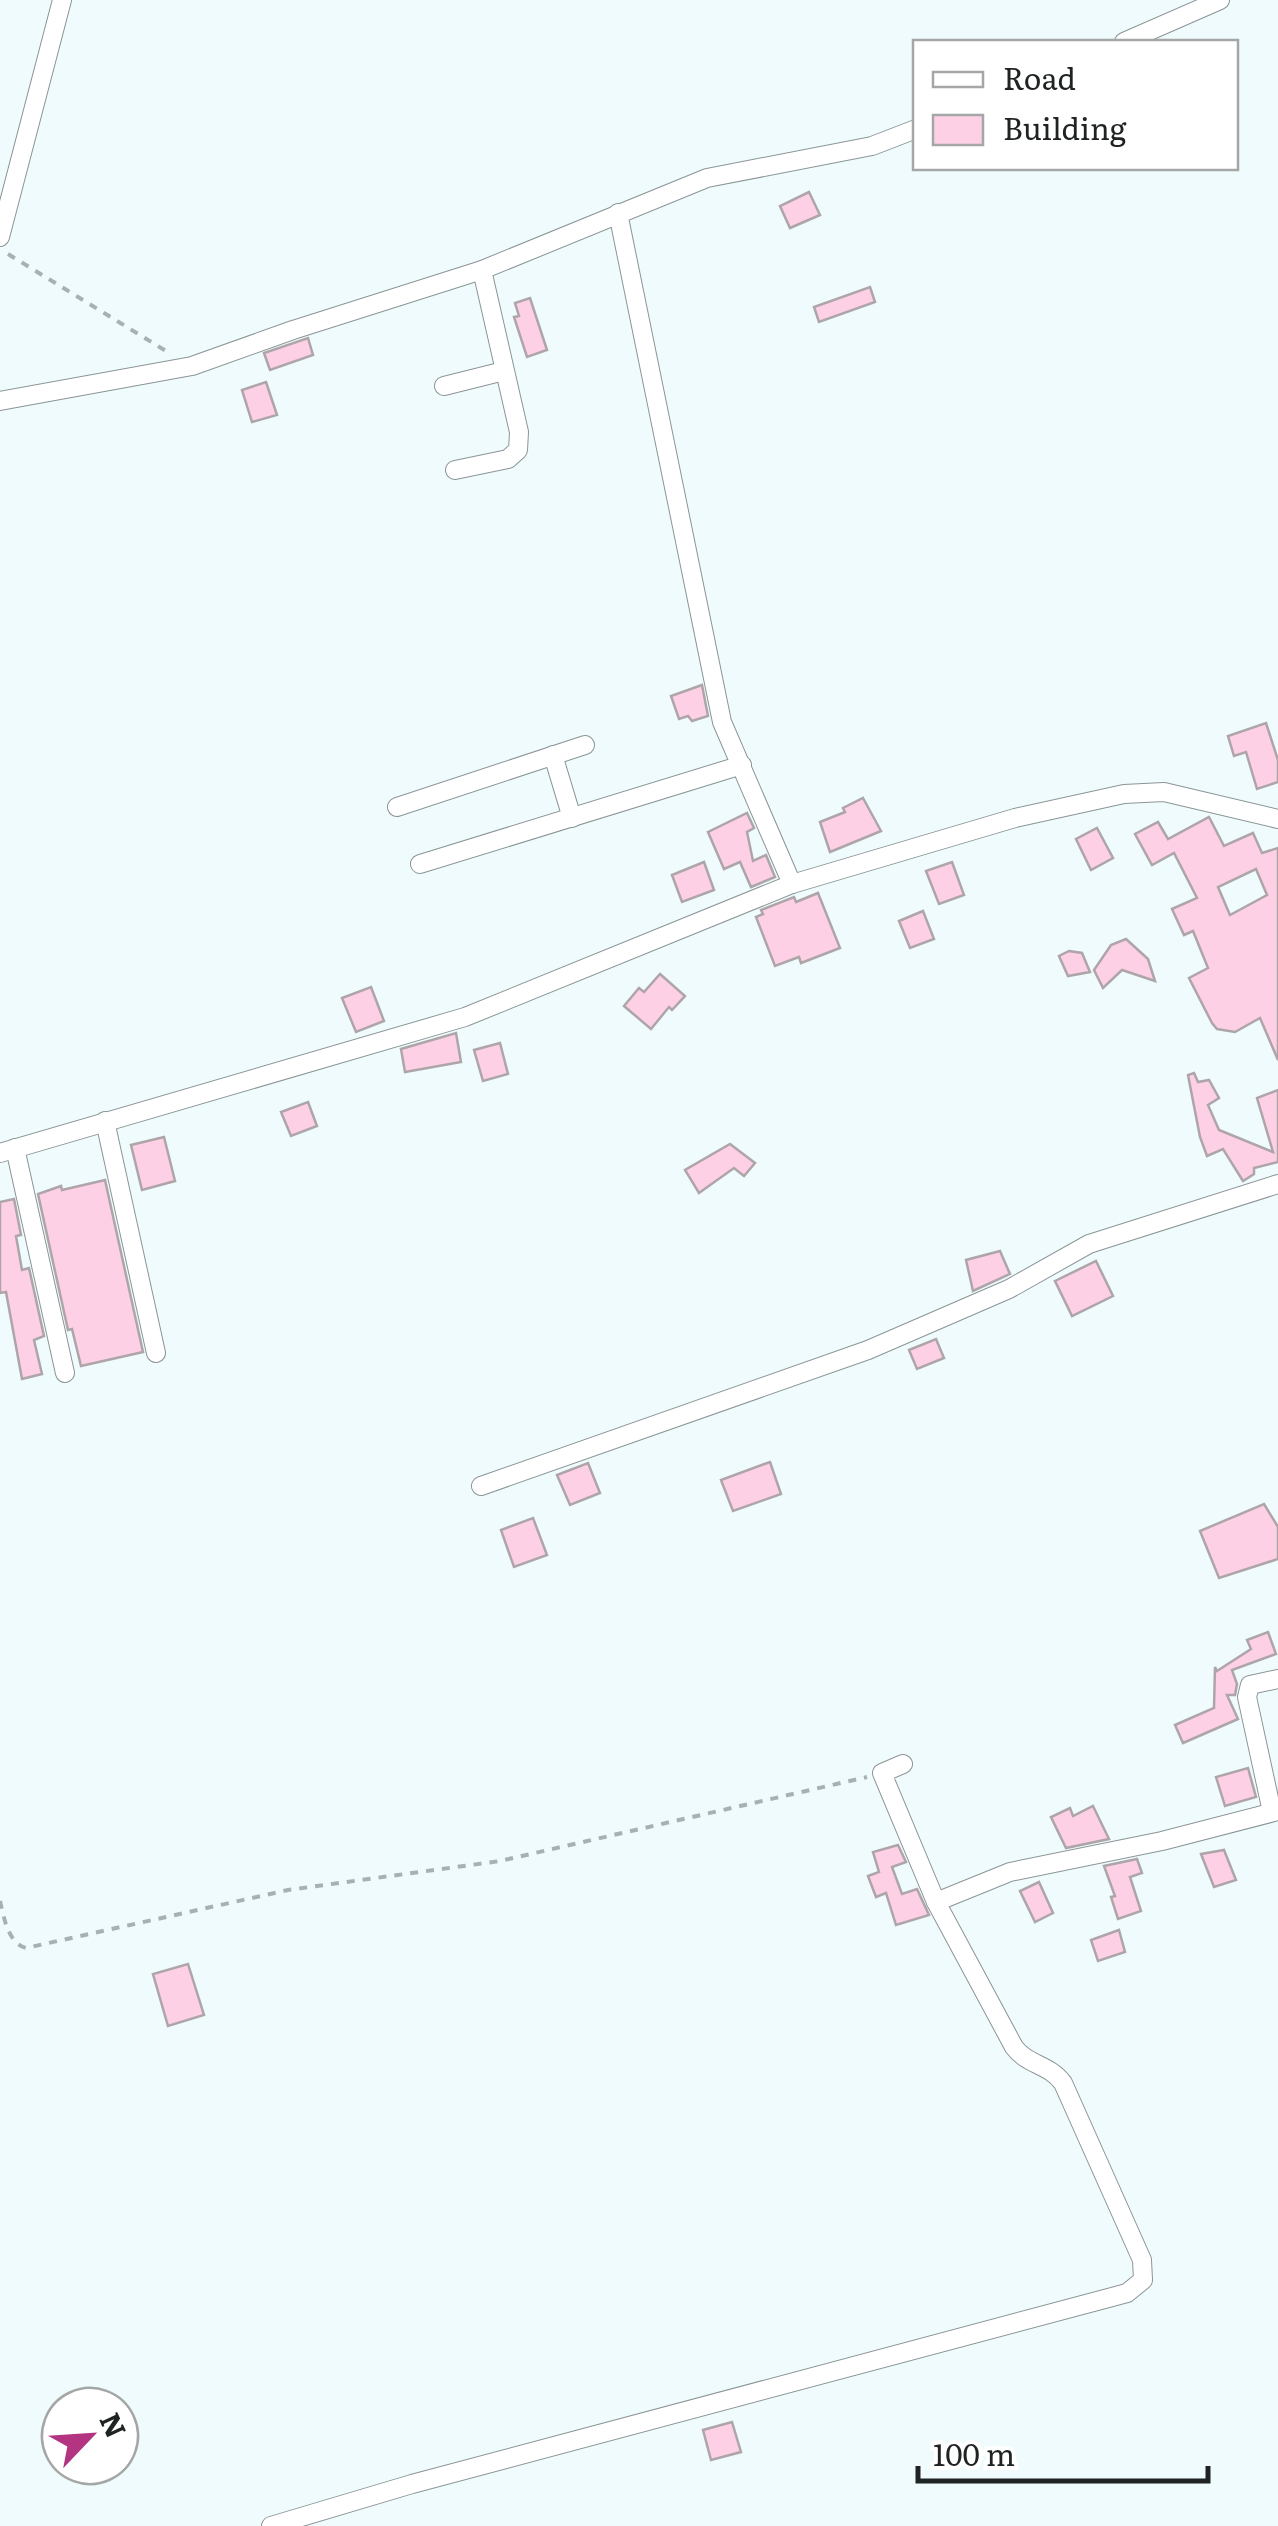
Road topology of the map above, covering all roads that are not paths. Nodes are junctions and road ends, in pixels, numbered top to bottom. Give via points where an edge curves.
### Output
1 (62, 0) edge
2 (1220, 0) edge
3 (1129, 40) edge
4 (913, 130) edge
5 (618, 214) junction
6 (0, 237) edge
7 (482, 270) junction
8 (504, 371) junction
9 (444, 386) dead end
10 (0, 402) edge
11 (455, 470) dead end
12 (585, 745) dead end
13 (553, 755) junction
14 (742, 765) junction
15 (398, 807) dead end
16 (572, 818) junction
17 (1278, 819) edge
18 (420, 864) dead end
19 (792, 884) junction
20 (105, 1121) junction
21 (7, 1151) edge
22 (1278, 1184) edge
23 (156, 1353) dead end
24 (65, 1373) dead end
25 (481, 1486) dead end
26 (1278, 1678) edge
27 (903, 1764) dead end
28 (1275, 1811) edge
29 (936, 1902) junction
30 (271, 2526) edge

1 - 6 street
2 - 3 street
4 - 5 street via 872,146 707,178
5 - 7 street
5 - 14 street via 722,722
7 - 8 street
7 - 10 street via 192,366
8 - 9 street
8 - 11 street via 518,450 508,459
12 - 13 street
13 - 15 street
13 - 16 street
14 - 16 street
14 - 19 street
16 - 18 street
17 - 19 street via 1164,792 1124,794 1015,818
19 - 20 street via 465,1017
20 - 21 street
20 - 23 street
21 - 24 street
22 - 25 street via 1090,1244 995,1296 868,1350
26 - 28 street via 1250,1686 1247,1697
27 - 29 street via 882,1773
28 - 29 street via 1010,1872
29 - 30 street via 1014,2047 1063,2083 1142,2260 1145,2274 1138,2286

